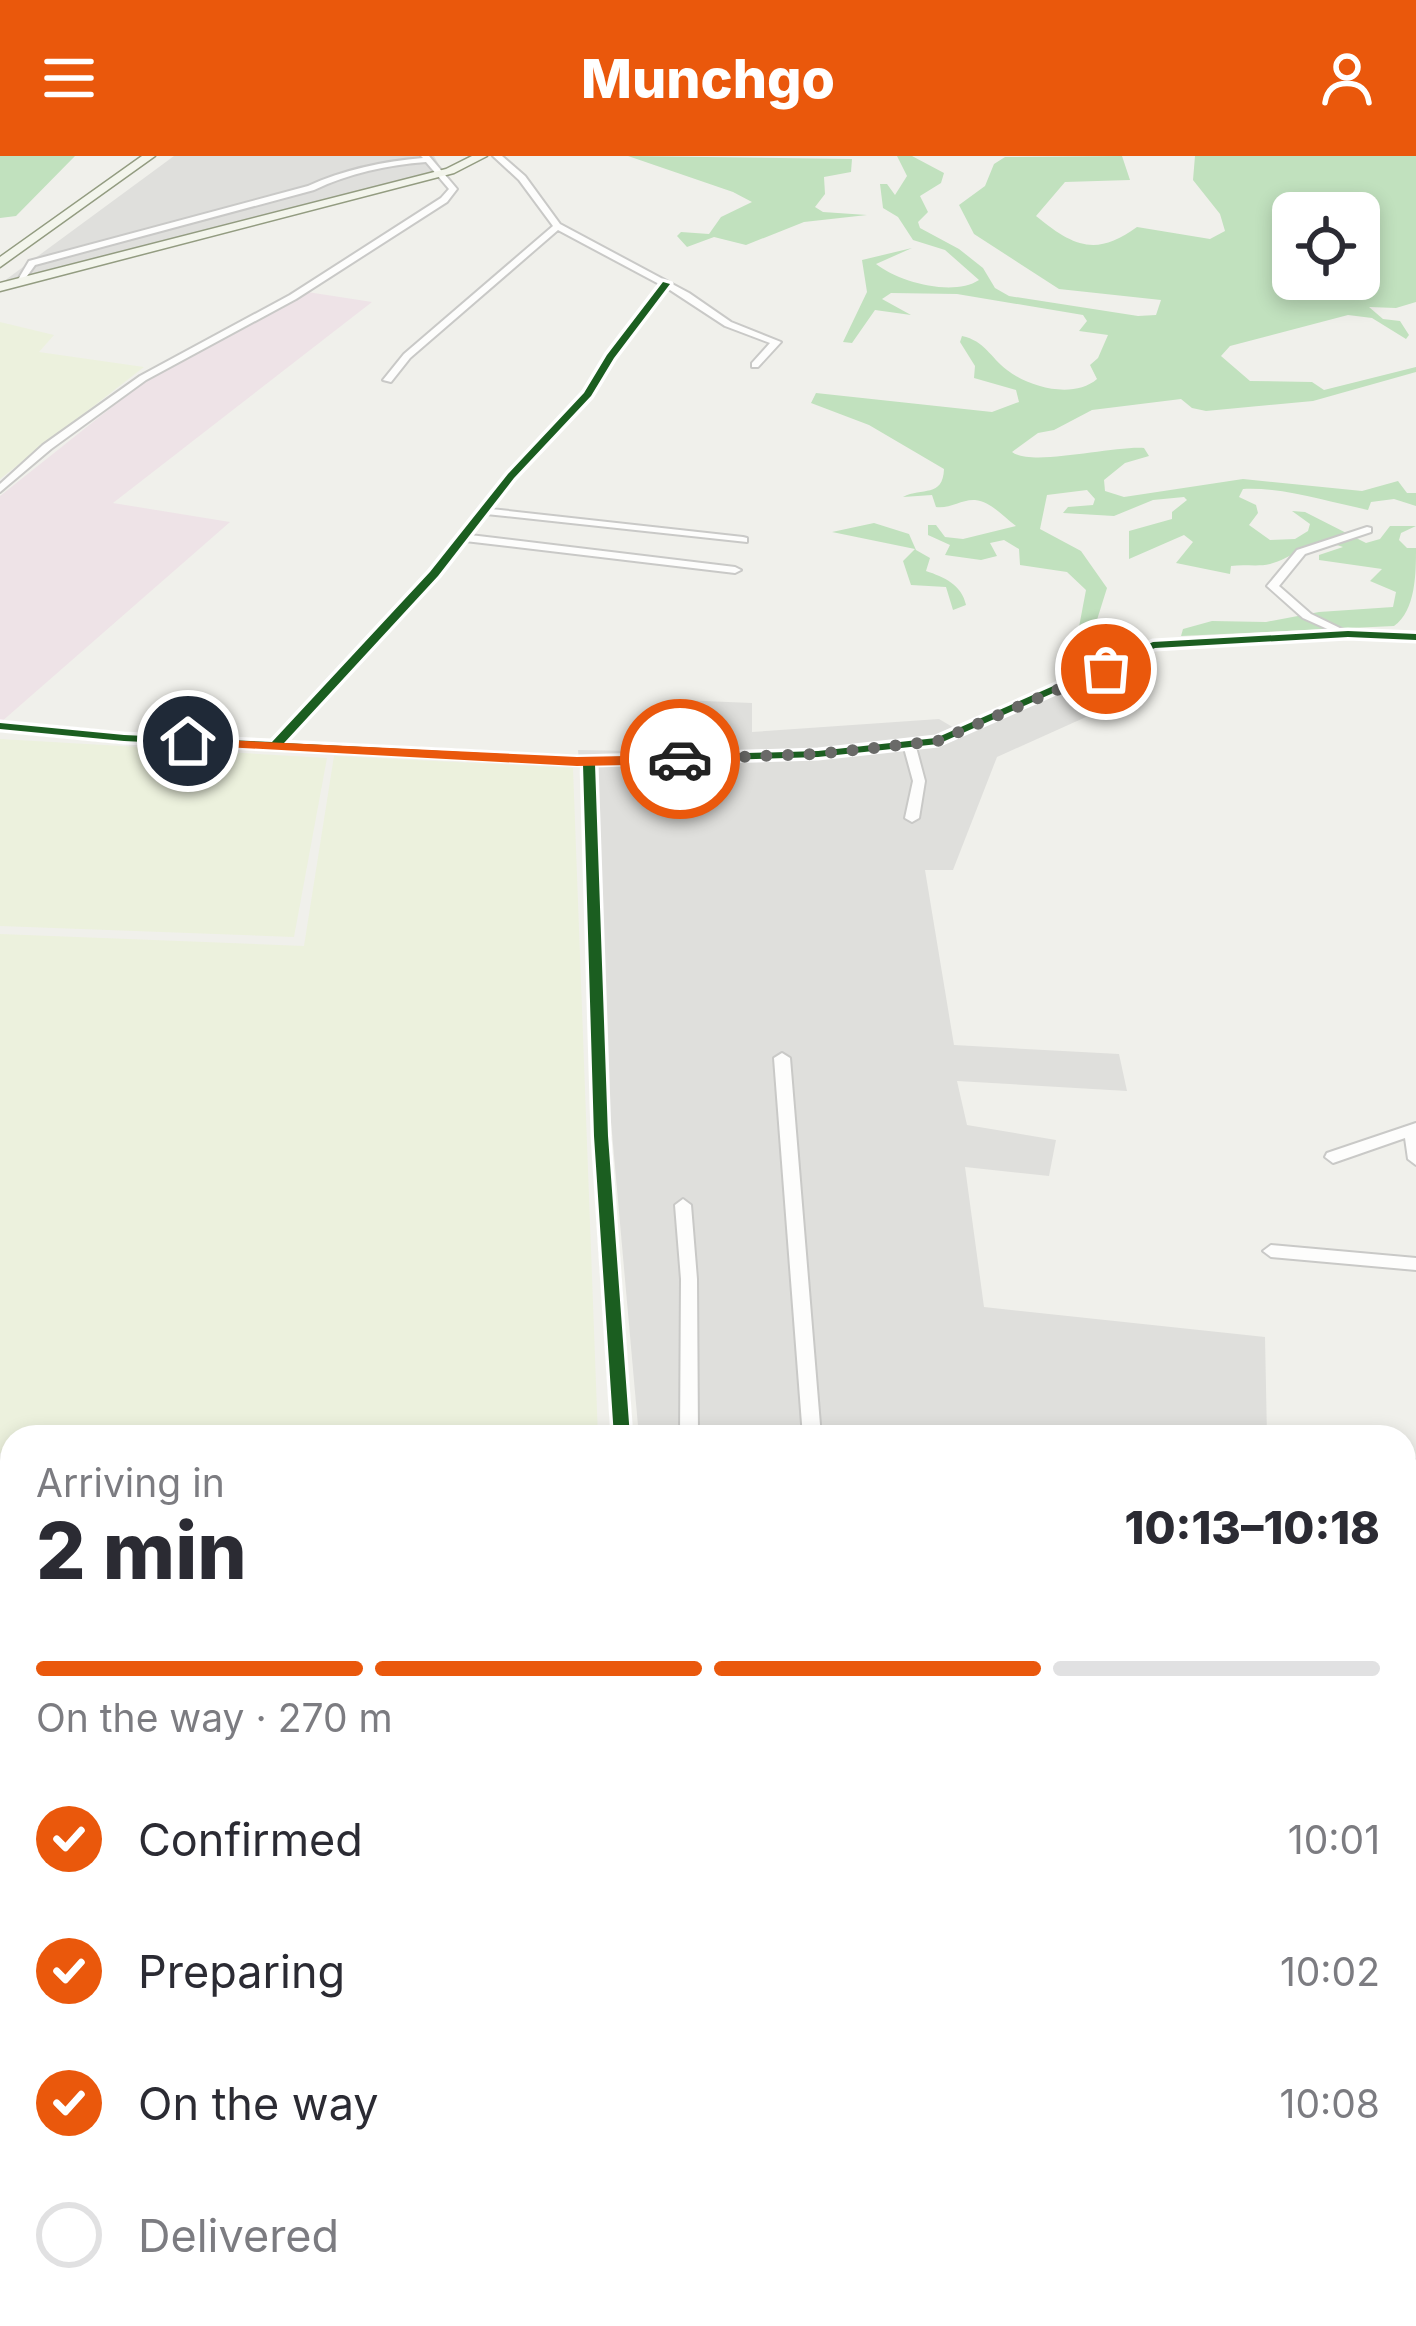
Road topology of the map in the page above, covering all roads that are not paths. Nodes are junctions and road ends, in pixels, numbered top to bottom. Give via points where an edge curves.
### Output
1 (135, 156) edge
2 (149, 156) edge
3 (481, 156) edge
4 (497, 156) edge
5 (426, 158) edge
6 (440, 174) junction
7 (557, 226) junction
8 (0, 250) edge
9 (0, 263) edge
10 (19, 281) junction
11 (666, 284) junction
12 (0, 286) edge
13 (755, 365) dead end
14 (388, 380) dead end
15 (0, 489) edge
16 (485, 511) junction
17 (1367, 530) dead end
18 (466, 538) junction
19 (743, 540) dead end
20 (734, 570) dead end
21 (1348, 634) junction
22 (1416, 638) edge
23 (0, 726) edge
24 (909, 745) junction
25 (274, 746) junction
26 (589, 760) junction
27 (912, 818) dead end
28 (782, 1058) dead end
29 (1413, 1128) edge
30 (1333, 1157) dead end
31 (1416, 1160) edge
32 (683, 1205) dead end
33 (1271, 1251) dead end
34 (1416, 1264) edge
35 (621, 1425) edge
36 (688, 1425) edge
37 (811, 1425) edge

1 - 8 main road
2 - 9 main road
3 - 6 main road
4 - 7 street
5 - 6 street
5 - 10 street via 32,263
6 - 10 main road
6 - 15 street via 453,188 444,200 116,396
7 - 11 street
7 - 14 street
10 - 12 main road
11 - 13 street via 728,324 776,342
11 - 16 street via 588,394
16 - 18 street
16 - 19 street
17 - 21 street via 1301,552 1274,586 1307,616
18 - 20 street
18 - 25 street
21 - 22 street
21 - 24 street via 1138,648 967,730
23 - 25 street
24 - 26 street
24 - 27 street via 919,782
25 - 26 street
26 - 35 street via 601,1136
28 - 37 street
29 - 30 street
29 - 31 street
32 - 36 street
33 - 34 street

